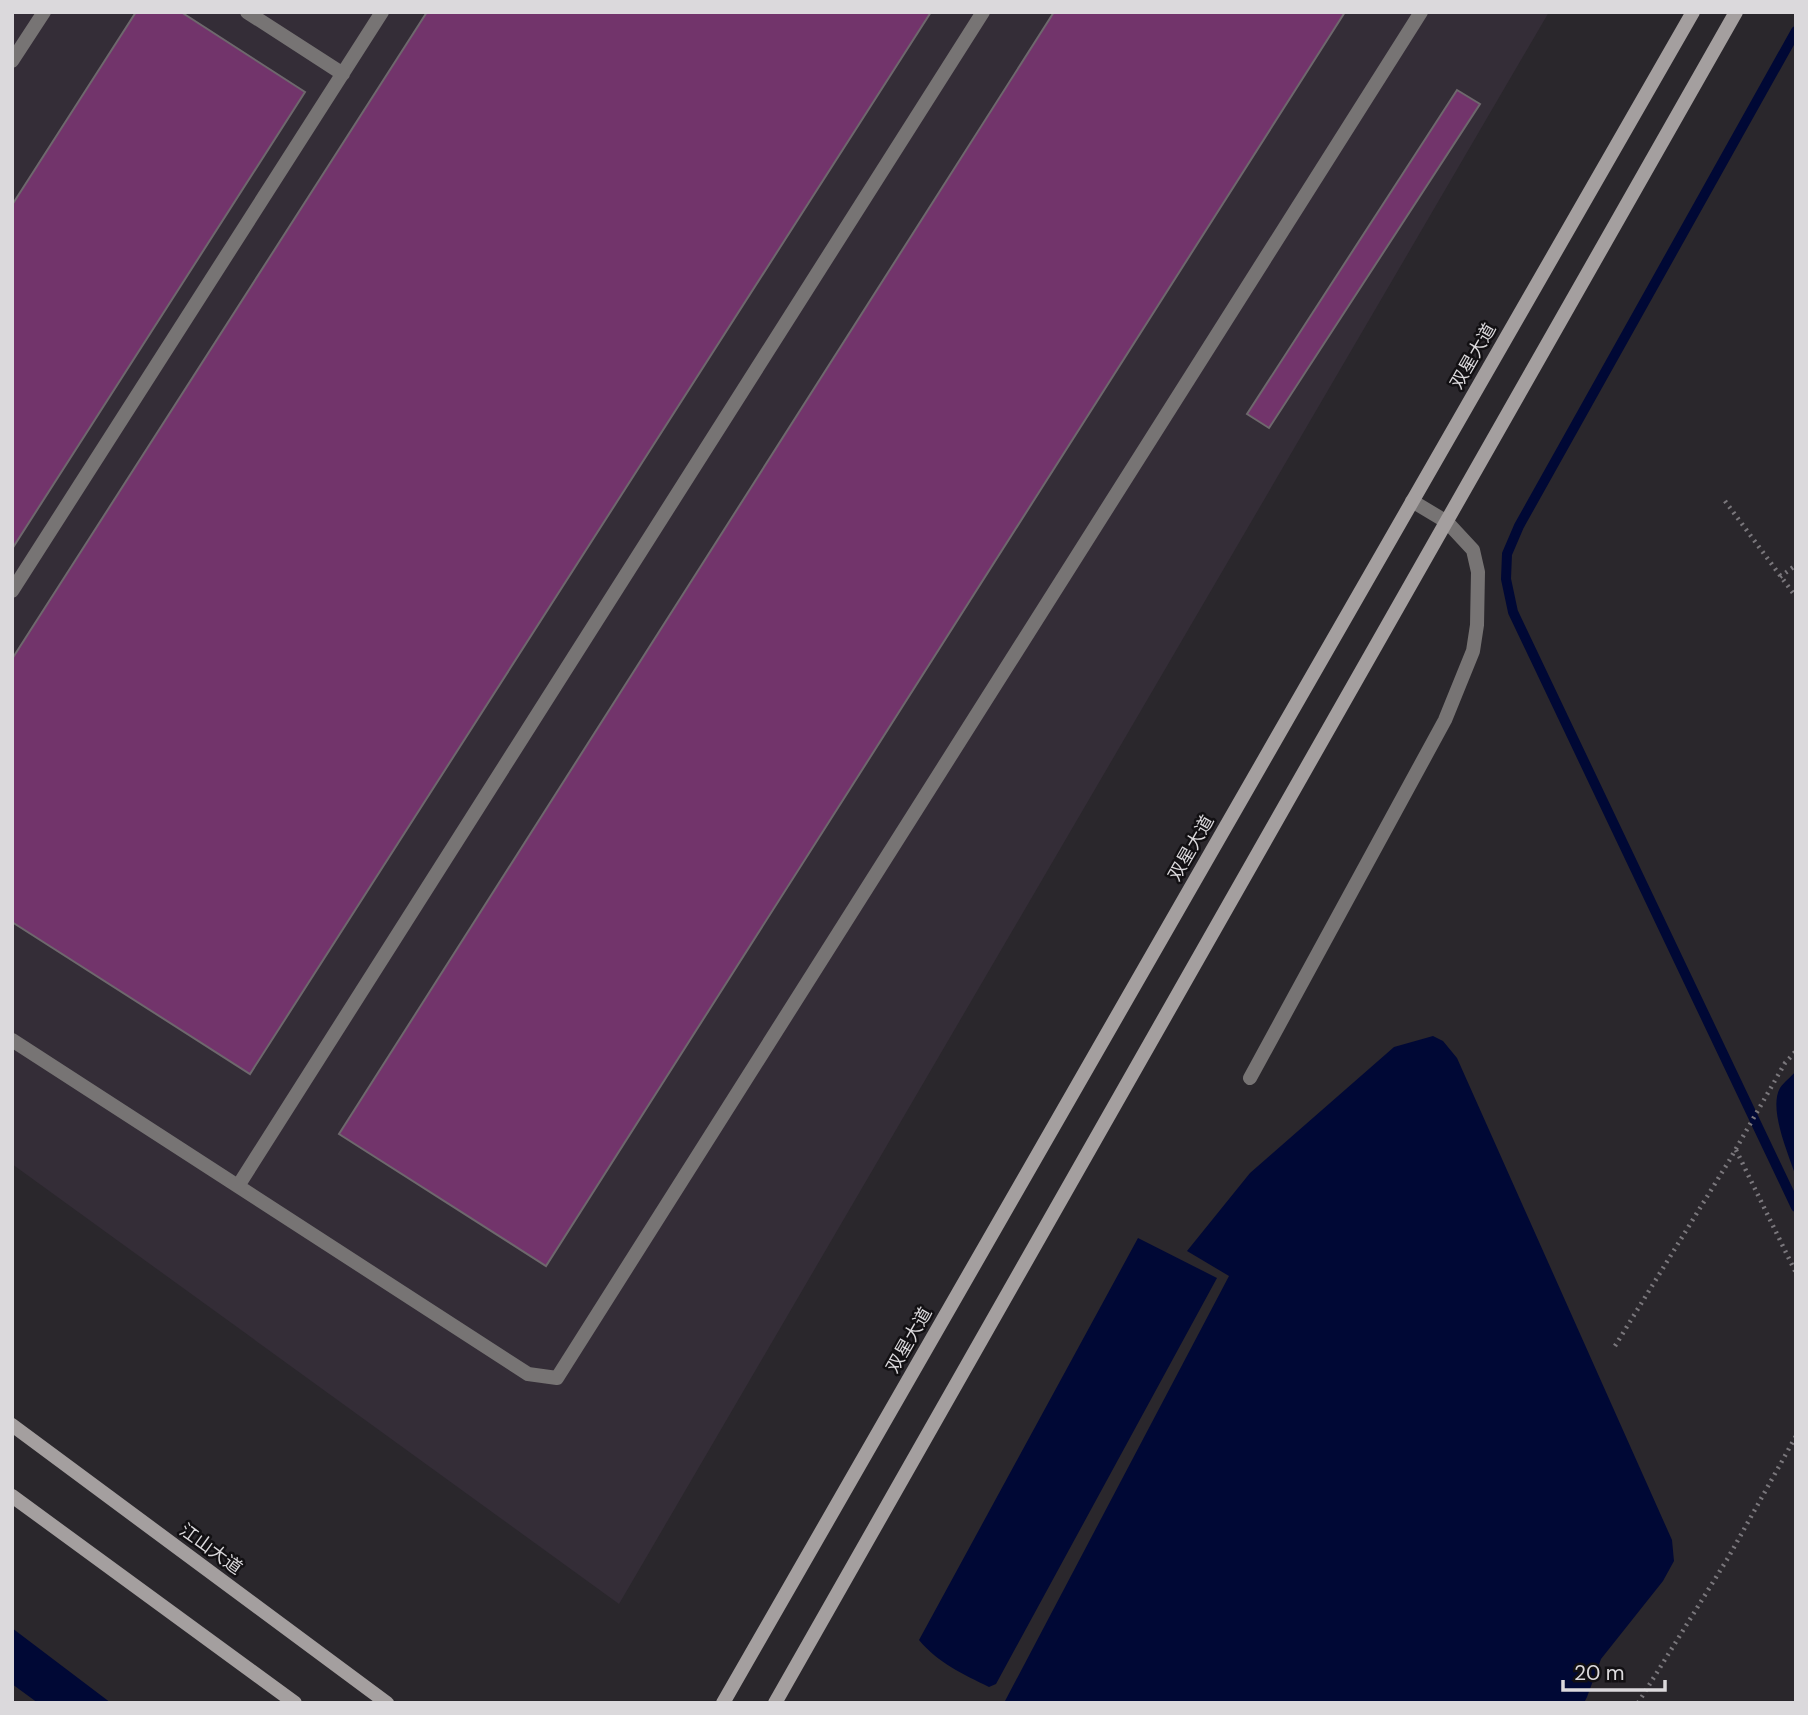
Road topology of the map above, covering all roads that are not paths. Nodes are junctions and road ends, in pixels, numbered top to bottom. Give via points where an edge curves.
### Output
1 (44, 12) edge
2 (247, 12) edge
3 (382, 12) edge
4 (983, 12) edge
5 (1421, 12) edge
6 (1693, 12) edge
7 (1737, 12) edge
8 (12, 61) edge
9 (343, 74) junction
10 (1412, 501) junction
11 (1447, 522) junction
12 (12, 591) edge
13 (12, 1040) edge
14 (1251, 1078) dead end
15 (238, 1186) junction
16 (12, 1425) edge
17 (12, 1496) edge
18 (295, 1703) edge
19 (387, 1703) edge
20 (723, 1703) edge
21 (775, 1703) edge

1 - 8 lane
2 - 9 lane
3 - 9 lane
4 - 15 lane
5 - 15 lane via 556,1378 528,1374
6 - 10 street, 双星大道
7 - 11 street
9 - 12 lane
10 - 11 lane
10 - 20 street, 双星大道
11 - 14 lane via 1473,550 1478,572 1474,651 1445,720
11 - 21 street
13 - 15 lane
16 - 19 street, 江山大道
17 - 18 street

